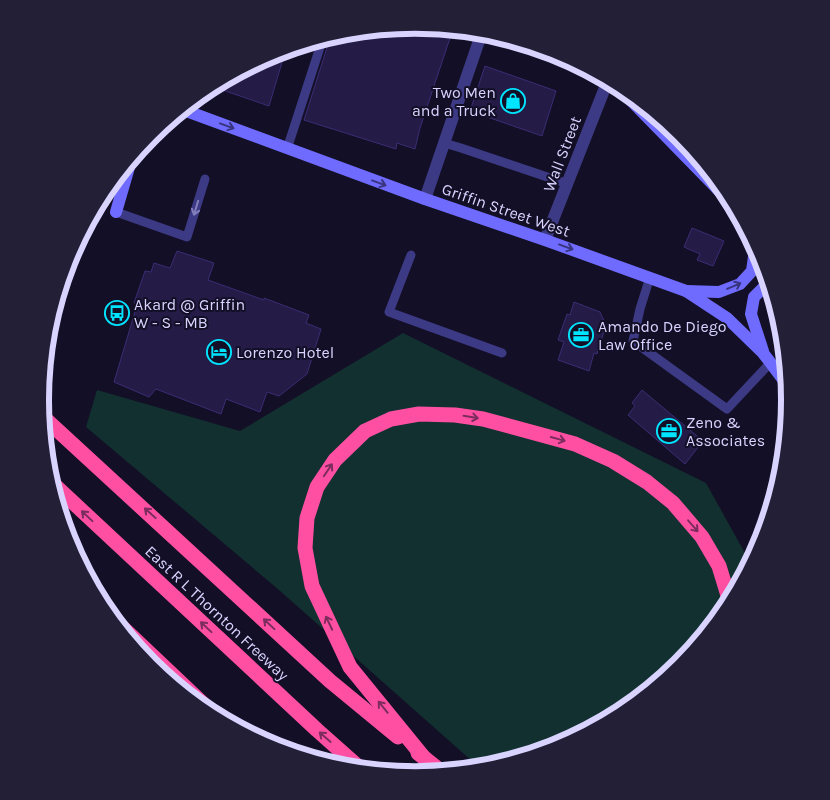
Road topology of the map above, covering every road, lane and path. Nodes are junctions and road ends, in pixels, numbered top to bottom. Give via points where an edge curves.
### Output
1 (479, 40) edge
2 (320, 46) edge
3 (605, 87) edge
4 (189, 112) edge
5 (648, 118) edge
6 (444, 143) junction
7 (287, 148) junction
8 (127, 173) edge
9 (707, 178) edge
10 (205, 179) dead end
11 (568, 184) junction
12 (425, 199) junction
13 (116, 212) joint
14 (545, 240) junction
15 (411, 255) dead end
16 (753, 261) edge
17 (650, 277) junction
18 (764, 287) edge
19 (686, 291) junction
20 (502, 353) dead end
21 (767, 358) junction
22 (780, 375) edge
23 (50, 421) edge
24 (60, 489) edge
25 (727, 592) edge
26 (425, 759) junction
27 (351, 760) edge
28 (433, 765) edge

1 - 6 street
2 - 7 lane
3 - 11 street, Wall Street
4 -> 7 main road, Griffin Street West
5 - 9 main road
6 - 11 lane
6 - 12 street
7 -> 12 main road, Griffin Street West
8 - 13 main road
10 -> 13 lane via 187,237
11 - 14 street, Wall Street
12 - 14 main road, Griffin Street West
14 -> 17 main road, Griffin Street West
15 - 20 lane via 390,312
19 -> 16 main road via 719,292 740,284 752,271
17 - 19 main road, Griffin Street West
17 - 21 lane via 633,341 727,409
18 - 21 main road via 754,297 751,314
19 - 21 main road, Griffin Street West via 728,318
21 - 22 main road, Griffin Street West
26 -> 23 highway via 330,680
27 -> 24 highway, East R L Thornton Freeway
26 -> 25 highway via 350,667 312,586 305,548 307,518 317,487 335,460 366,431 392,419 420,414 456,415 483,419 575,444 613,461 673,503 702,536 719,566
26 - 28 highway

